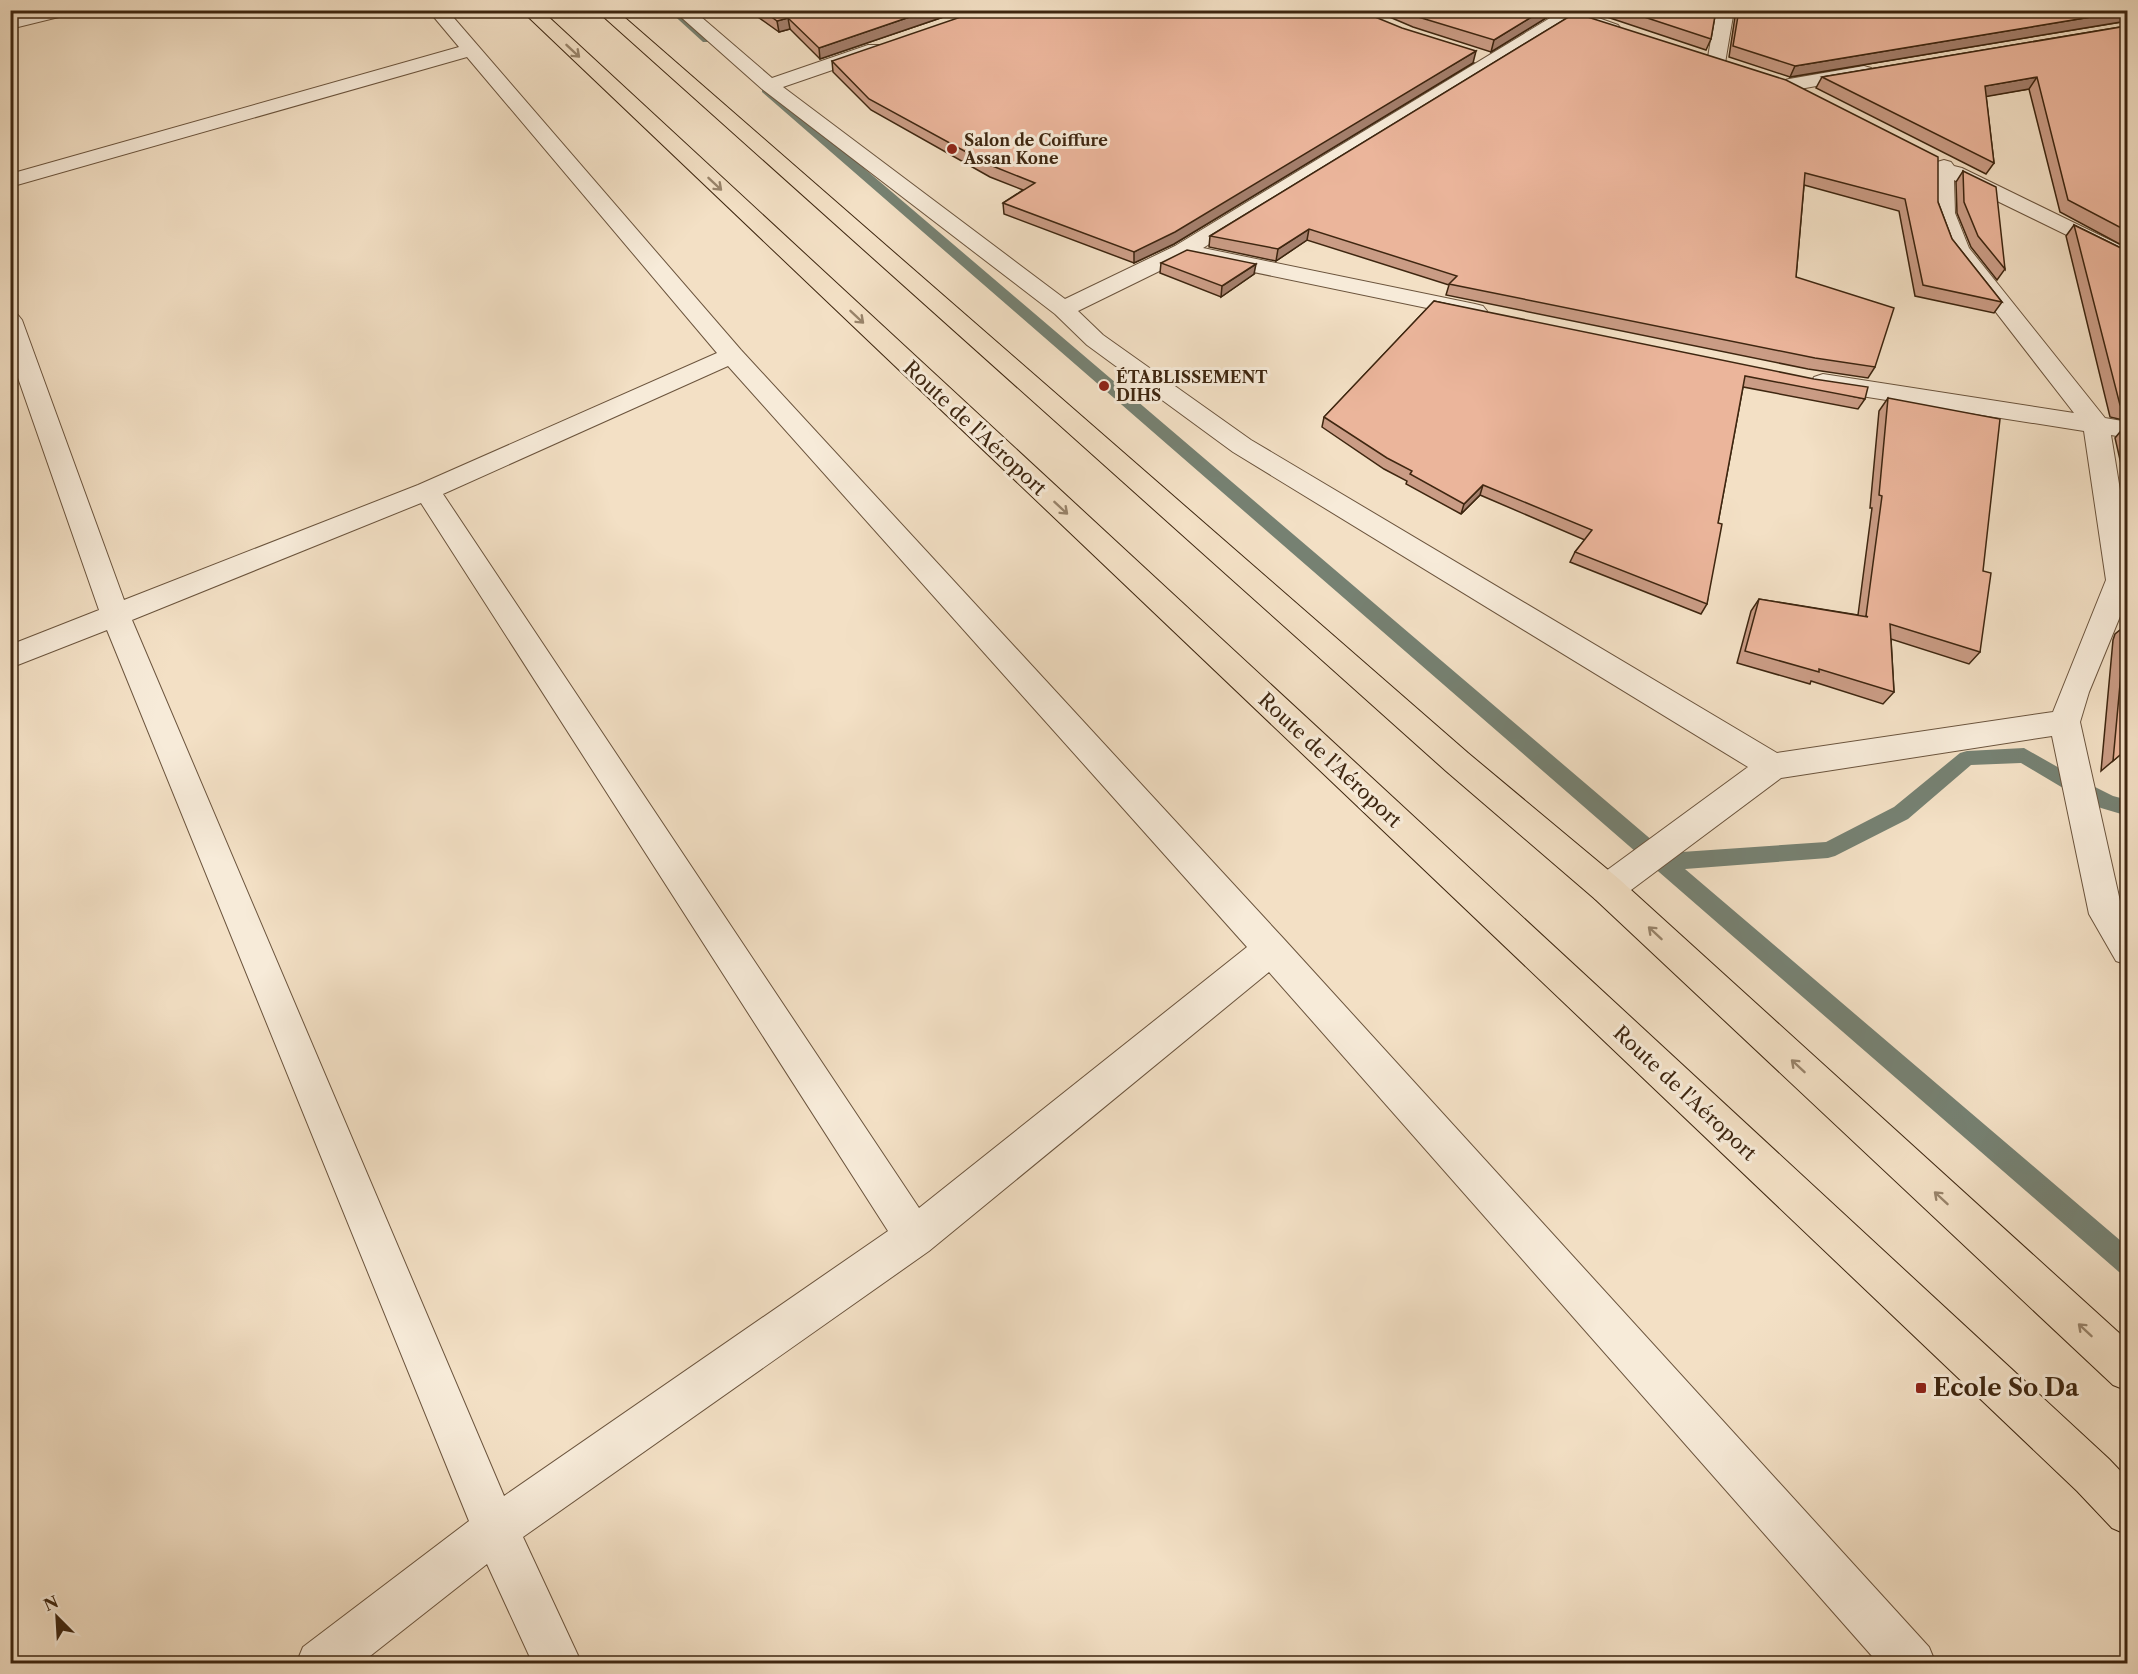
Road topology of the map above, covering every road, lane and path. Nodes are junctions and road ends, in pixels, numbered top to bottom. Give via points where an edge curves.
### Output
1 (65, 10) edge
2 (437, 10) edge
3 (530, 10) edge
4 (605, 10) edge
5 (682, 10) edge
6 (1725, 10) edge
7 (1562, 13) edge
8 (10, 24) edge
9 (1625, 33) edge
10 (891, 44) edge
11 (470, 50) junction
12 (1693, 56) edge
13 (1716, 63) junction
14 (1882, 69) edge
15 (1737, 70) edge
16 (1768, 79) edge
17 (769, 85) junction
18 (1789, 86) junction
19 (1820, 102) edge
20 (1923, 156) edge
21 (1944, 166) junction
22 (10, 181) edge
23 (1183, 251) junction
24 (2127, 258) edge
25 (1063, 309) junction
26 (1496, 315) edge
27 (10, 320) edge
28 (732, 356) junction
29 (1796, 377) edge
30 (2096, 424) junction
31 (2127, 430) edge
32 (427, 491) junction
33 (115, 614) junction
34 (10, 657) edge
35 (2066, 722) junction
36 (1773, 766) junction
37 (1606, 889) junction
38 (1271, 949) junction
39 (2127, 950) edge
40 (915, 1237) junction
41 (2127, 1370) edge
42 (2127, 1512) edge
43 (495, 1529) junction
44 (320, 1664) edge
45 (558, 1664) edge
46 (1912, 1664) edge

1 - 8 street
2 - 11 street
3 -> 42 highway, Route de l'Aéroport via 2093,1475
4 - 37 highway
5 - 17 street
6 - 13 street
7 - 9 street
7 - 23 street
10 - 17 street
11 - 22 street
11 - 28 street
12 - 13 street
13 - 15 street
14 - 18 street
16 - 18 street
17 - 25 street
18 - 19 street
20 - 21 street
21 - 24 street
21 - 30 street via 1944,213 1958,249
23 - 25 street
23 - 26 street
25 - 36 street via 1095,340 1242,446
27 - 33 street
28 - 32 street
28 - 38 street
29 - 30 street
30 - 31 street
30 - 35 street via 2120,580 2074,692
32 - 33 street
32 - 40 street
33 - 34 street
33 - 43 street
35 - 36 street
35 - 39 street via 2106,914
36 - 37 street
41 -> 37 highway
38 - 40 street
38 - 46 street
40 - 43 street
43 - 44 street
43 - 45 street

